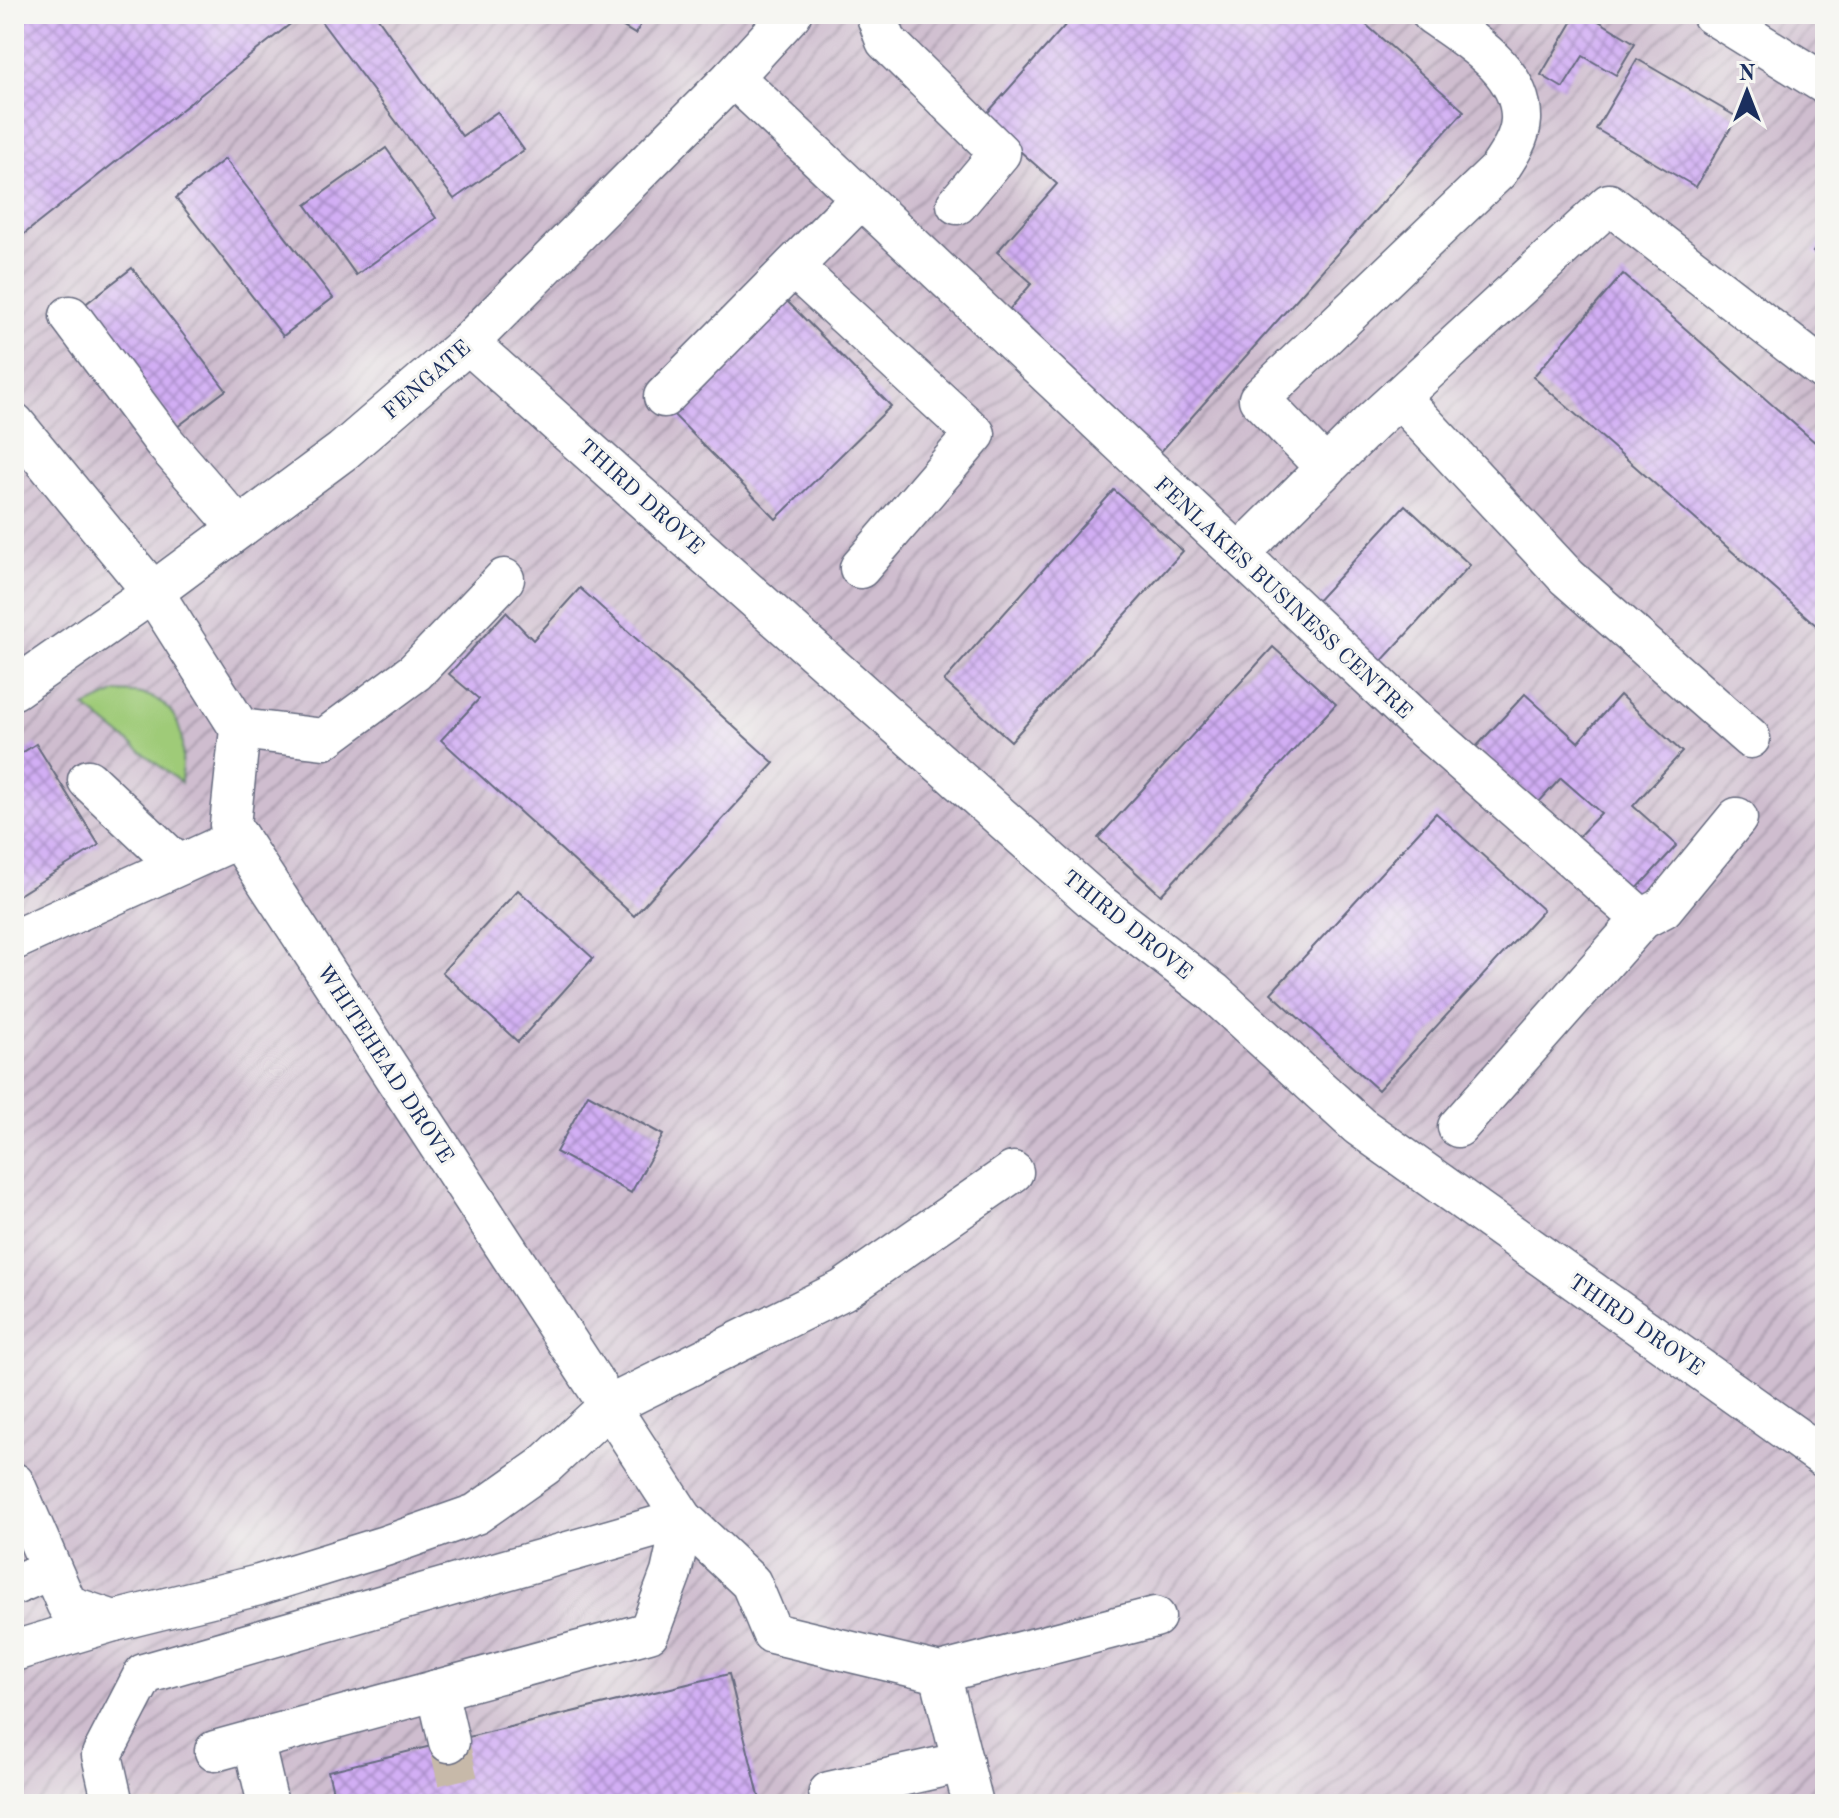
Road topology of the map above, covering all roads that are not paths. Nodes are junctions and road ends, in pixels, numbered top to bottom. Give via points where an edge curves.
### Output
1 (791, 14) edge
2 (876, 14) edge
3 (1432, 14) edge
4 (1722, 17) edge
5 (733, 77) junction
6 (1825, 84) edge
7 (861, 198) junction
8 (957, 204) dead end
9 (793, 267) junction
10 (70, 316) dead end
11 (468, 343) junction
12 (1825, 371) edge
13 (664, 397) dead end
14 (1399, 397) junction
15 (14, 423) edge
16 (1326, 468) junction
17 (239, 528) junction
18 (1239, 554) junction
19 (860, 568) dead end
20 (504, 579) dead end
21 (153, 592) junction
22 (14, 689) edge
23 (240, 729) junction
24 (1750, 738) dead end
25 (88, 780) dead end
26 (1737, 818) dead end
27 (239, 838) junction
28 (178, 865) junction
29 (1642, 919) junction
30 (14, 940) edge
31 (1458, 1127) dead end
32 (1013, 1172) dead end
33 (609, 1406) junction
34 (1825, 1458) edge
35 (14, 1483) edge
36 (683, 1519) junction
37 (51, 1569) junction
38 (14, 1585) edge
39 (1155, 1617) dead end
40 (114, 1621) junction
41 (14, 1651) edge
42 (940, 1673) junction
43 (437, 1690) junction
44 (253, 1740) junction
45 (449, 1742) tunnel mouth
46 (215, 1751) dead end
47 (963, 1762) junction
48 (829, 1792) dead end
49 (113, 1804) edge
50 (268, 1804) edge
51 (973, 1804) edge

1 - 5 street, FENGATE
2 - 8 street via 886,41 1000,153
3 - 16 street via 1502,68 1521,120 1513,149 1498,171 1259,399
4 - 6 street
5 - 7 street, FENLAKES BUSINESS CENTRE
5 - 11 street, FENGATE
7 - 9 street
7 - 18 street, FENLAKES BUSINESS CENTRE
9 - 13 street
9 - 19 street via 975,434
10 - 17 street via 165,443
11 - 17 street, FENGATE via 343,451
11 - 34 street, THIRD DROVE via 1095,901 1213,992 1359,1126
12 - 14 street via 1609,204
14 - 16 street
14 - 24 street via 1567,577
15 - 21 street
16 - 18 street
17 - 21 street, FENGATE
18 - 29 street, FENLAKES BUSINESS CENTRE via 1418,723
20 - 23 street via 415,672 324,739
21 - 22 street, FENGATE
21 - 23 street
23 - 27 street, WHITEHEAD DROVE via 230,825
25 - 28 street
26 - 29 street via 1663,908
27 - 28 street
27 - 33 street, WHITEHEAD DROVE
28 - 30 street
29 - 31 street
32 - 33 street via 843,1290
33 - 36 street, WHITEHEAD DROVE
33 - 40 street via 544,1466 476,1514 259,1585
35 - 37 street
36 - 42 street, WHITEHEAD DROVE via 751,1583 772,1633
36 - 43 street via 671,1573 649,1632
36 - 49 street via 144,1674 102,1755
37 - 38 street
37 - 40 street via 67,1605
39 - 42 street, WHITEHEAD DROVE
40 - 41 street
42 - 47 street
43 - 44 street
43 - 45 street
44 - 46 street
44 - 50 street
47 - 48 street
47 - 51 street

